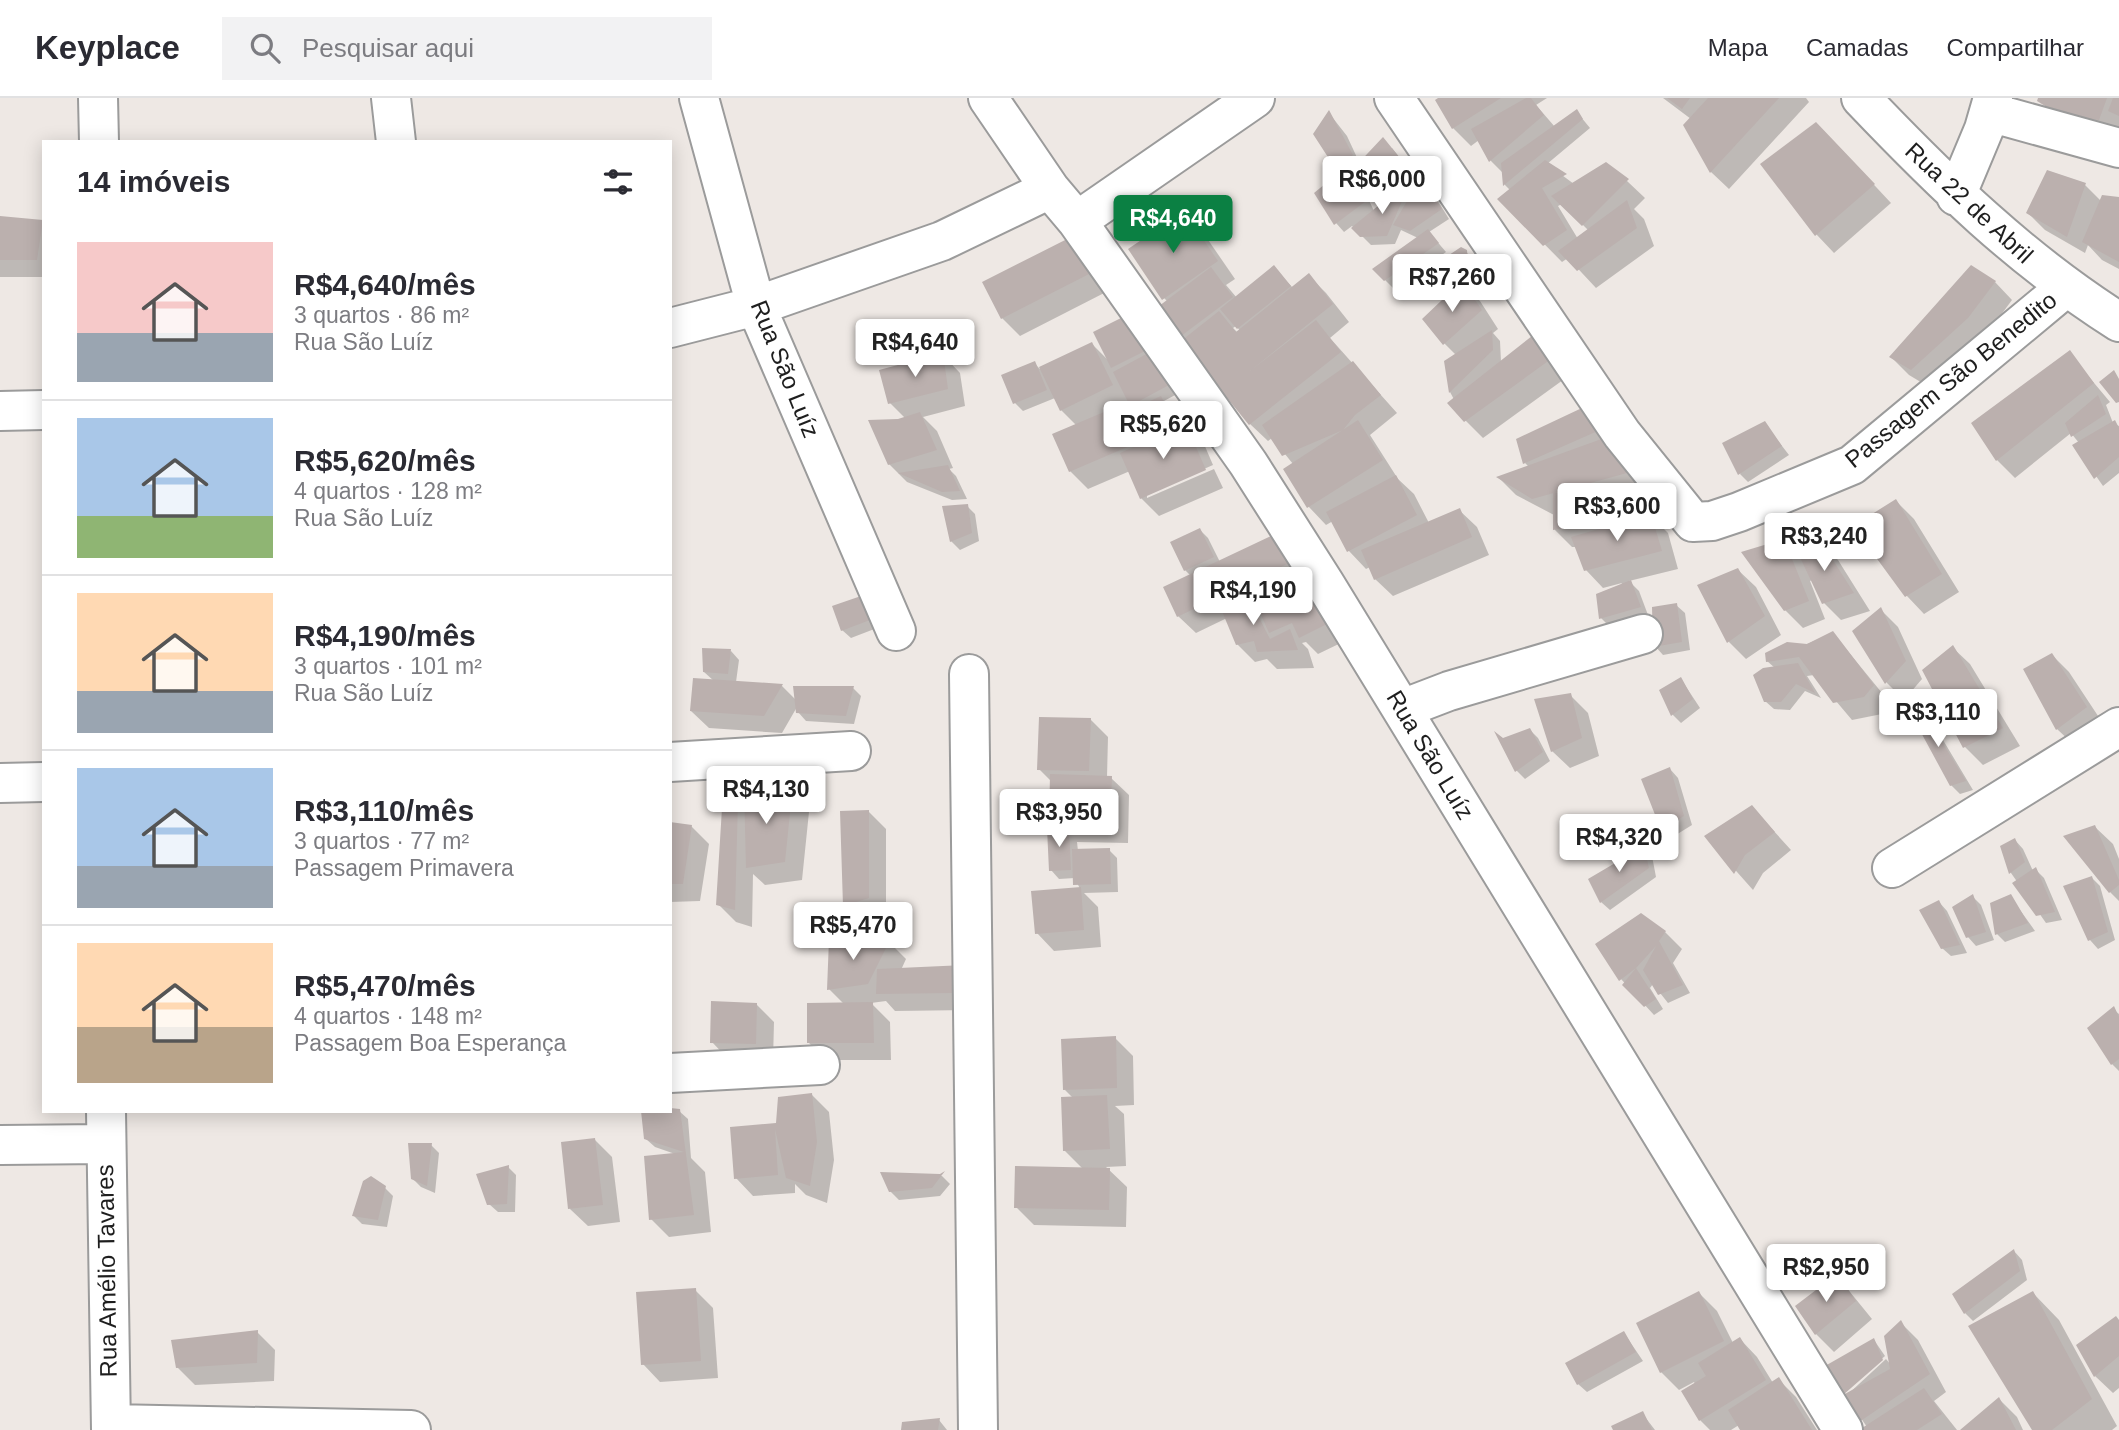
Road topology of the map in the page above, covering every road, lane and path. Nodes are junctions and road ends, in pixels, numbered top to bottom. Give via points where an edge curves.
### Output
1 (98, 98) edge
2 (391, 98) edge
3 (699, 98) edge
4 (988, 98) edge
5 (1255, 98) edge
6 (1394, 98) edge
7 (1861, 98) edge
8 (1991, 105) edge
9 (99, 140) edge
10 (396, 140) edge
11 (2119, 148) edge
12 (1050, 189) junction
13 (1956, 196) junction
14 (1077, 221) junction
15 (2065, 288) junction
16 (756, 306) junction
17 (2119, 322) edge
18 (672, 327) edge
19 (0, 411) edge
20 (42, 411) edge
21 (896, 631) dead end
22 (1643, 635) dead end
23 (969, 674) dead end
24 (1402, 709) junction
25 (2119, 727) edge
26 (851, 751) dead end
27 (672, 762) edge
28 (42, 782) edge
29 (0, 783) edge
30 (1892, 868) dead end
31 (820, 1065) dead end
32 (672, 1073) edge
33 (105, 1128) edge
34 (0, 1145) edge
35 (111, 1427) edge
36 (411, 1430) edge
37 (978, 1430) edge
38 (1843, 1430) edge

1 - 9 street
2 - 10 street
3 - 16 street, Rua São Luíz
4 - 12 street, Rua São Luíz
5 - 14 street
6 - 15 street, Passagem São Benedito via 1622,434 1693,522 1739,512 1852,464
7 - 13 street, Rua 22 de Abril
8 - 11 street
8 - 13 street
12 - 14 street, Rua São Luíz
12 - 16 street via 942,241
13 - 15 street, Rua 22 de Abril
14 - 24 street, Rua São Luíz via 1248,463
15 - 17 street, Rua 22 de Abril
16 - 18 street
16 - 21 street, Rua São Luíz
19 - 20 street
22 - 24 street
23 - 37 street
24 - 38 street, Rua São Luíz
25 - 30 street
26 - 27 street
28 - 29 street
31 - 32 street
33 - 34 street
33 - 35 street, Rua Amélio Tavares
35 - 36 street

